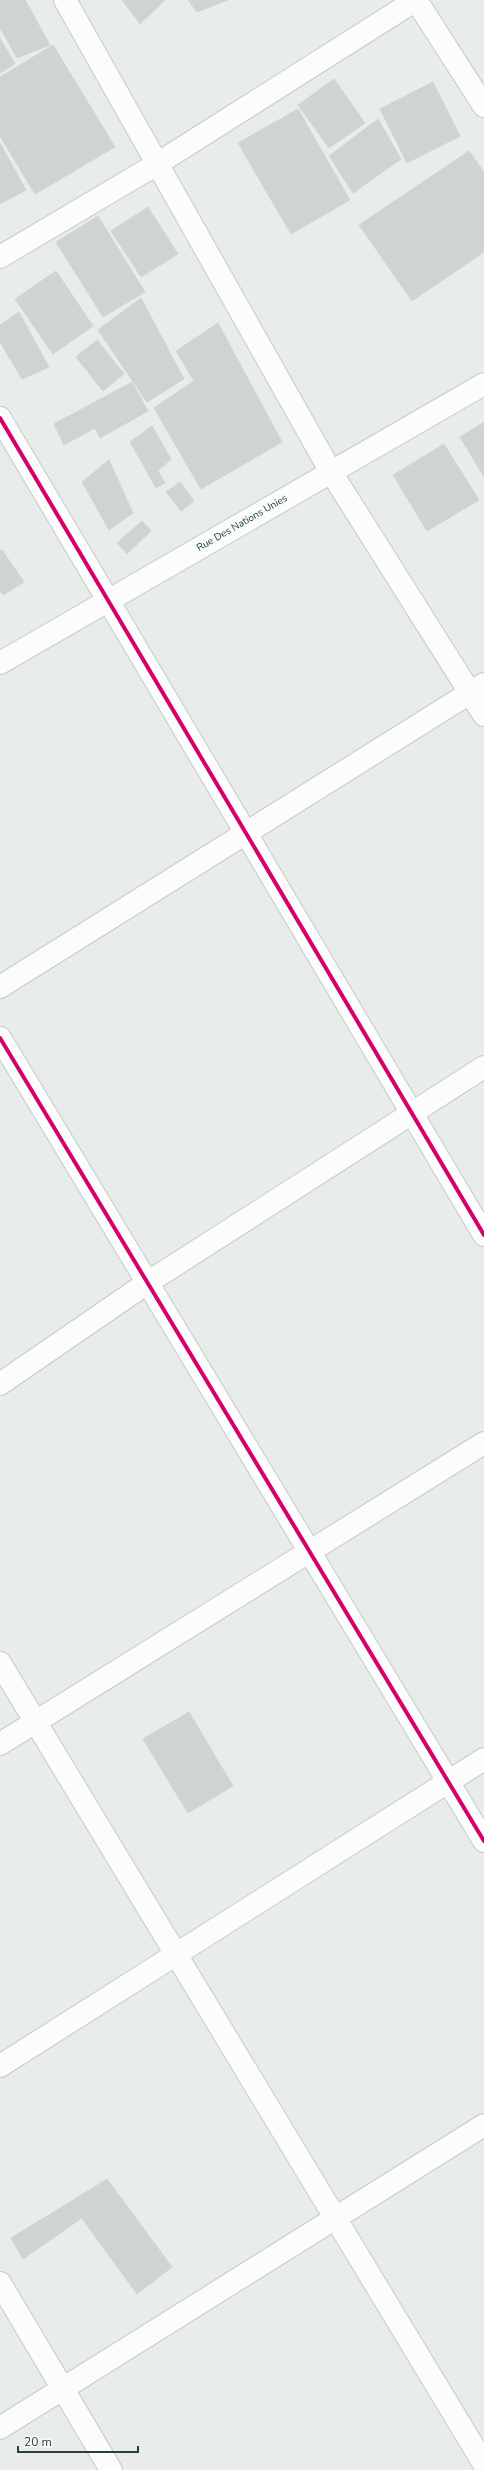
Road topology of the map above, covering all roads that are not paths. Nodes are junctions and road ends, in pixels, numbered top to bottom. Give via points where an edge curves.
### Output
1 (65, 0) edge
2 (416, 0) edge
3 (484, 106) edge
4 (157, 164) junction
5 (0, 257) edge
6 (484, 384) edge
7 (0, 418) edge
8 (331, 472) junction
9 (108, 600) junction
10 (0, 663) edge
11 (477, 689) edge
12 (484, 715) edge
13 (246, 832) junction
14 (0, 988) edge
15 (0, 1038) edge
16 (484, 1067) edge
17 (412, 1113) junction
18 (484, 1235) edge
19 (147, 1283) junction
20 (0, 1384) edge
21 (484, 1443) edge
22 (310, 1552) junction
23 (0, 1663) edge
24 (36, 1722) junction
25 (0, 1744) edge
26 (484, 1759) edge
27 (448, 1782) junction
28 (484, 1841) edge
29 (176, 1954) junction
30 (0, 2066) edge
31 (484, 2125) edge
32 (335, 2217) junction
33 (0, 2283) edge
34 (63, 2389) junction
35 (0, 2428) edge
36 (484, 2464) edge
37 (111, 2470) edge

1 - 4 street
2 - 3 street
2 - 4 street
4 - 5 street
4 - 8 street
6 - 8 street, Rue Des Nations Unies
7 - 9 street
8 - 9 street, Rue Des Nations Unies
8 - 11 street
9 - 10 street, Rue Des Nations Unies
9 - 13 street
11 - 12 street
11 - 13 street
13 - 14 street
13 - 17 street
15 - 19 street
16 - 17 street
17 - 18 street
17 - 19 street
19 - 20 street
19 - 22 street
21 - 22 street
22 - 24 street
22 - 27 street
23 - 24 street
24 - 25 street
24 - 29 street
26 - 27 street
27 - 28 street
27 - 29 street
29 - 30 street
29 - 32 street
31 - 32 street
32 - 34 street
32 - 36 street
33 - 34 street
34 - 35 street
34 - 37 street

